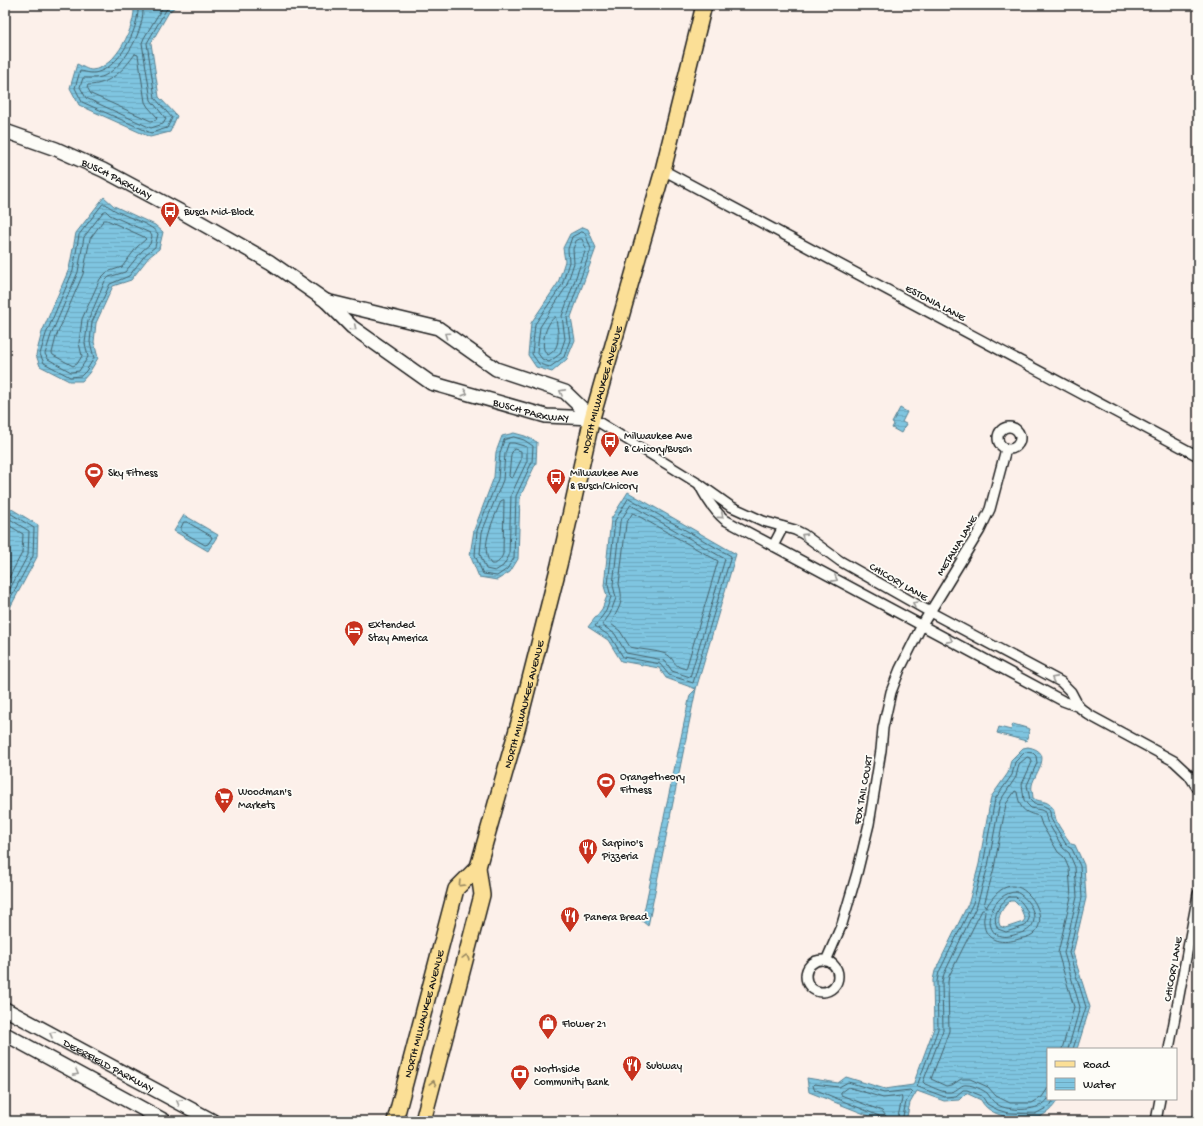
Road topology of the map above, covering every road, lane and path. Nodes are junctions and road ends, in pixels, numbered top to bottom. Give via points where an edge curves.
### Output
1 (704, 5) edge
2 (5, 131) edge
3 (663, 170) junction
4 (326, 301) junction
5 (592, 418) junction
6 (1006, 449) dead end
7 (1198, 456) edge
8 (699, 484) junction
9 (783, 527) junction
10 (773, 546) junction
11 (930, 612) junction
12 (922, 625) junction
13 (1079, 707) junction
14 (1198, 789) edge
15 (478, 868) junction
16 (1198, 894) edge
17 (1188, 947) junction
18 (1198, 947) edge
19 (826, 961) dead end
20 (5, 1009) edge
21 (5, 1034) edge
22 (1170, 1048) edge
23 (1160, 1100) edge
24 (165, 1121) edge
25 (213, 1121) edge
26 (395, 1121) edge
27 (423, 1121) edge
28 (1156, 1121) edge

1 - 3 main road, NORTH MILWAUKEE AVENUE
2 - 4 street, BUSCH PARKWAY via 56,149 103,170 187,214 270,262
3 - 5 main road, NORTH MILWAUKEE AVENUE
3 - 7 street, ESTONIA LANE
5 -> 4 street, BUSCH PARKWAY via 565,392 496,369 438,328
4 -> 5 street, BUSCH PARKWAY via 352,328 431,383 546,416
5 - 8 street, CHICORY LANE
5 - 15 main road, NORTH MILWAUKEE AVENUE via 558,572
6 - 11 street, METAWA LANE via 990,509
8 - 9 street, CHICORY LANE via 730,506
8 -> 10 street, CHICORY LANE via 709,503 725,520
9 - 10 street
11 -> 9 street, CHICORY LANE via 840,561 802,534
10 -> 12 street, CHICORY LANE
11 - 12 street, METAWA LANE
13 -> 11 street, CHICORY LANE via 1071,692 1061,682
12 -> 13 street, CHICORY LANE via 1063,701
12 - 19 street, FOX TAIL COURT via 900,669 892,692 883,728 869,824 857,873 842,924
13 - 14 street, CHICORY LANE via 1089,715 1174,761 1189,775
15 -> 26 main road, NORTH MILWAUKEE AVENUE via 456,889
27 -> 15 main road, NORTH MILWAUKEE AVENUE via 482,895
16 - 17 street, CHICORY LANE
17 - 18 street
17 - 22 street, CHICORY LANE
25 -> 20 street, DEERFIELD PARKWAY
21 -> 24 street, DEERFIELD PARKWAY
23 - 28 street

